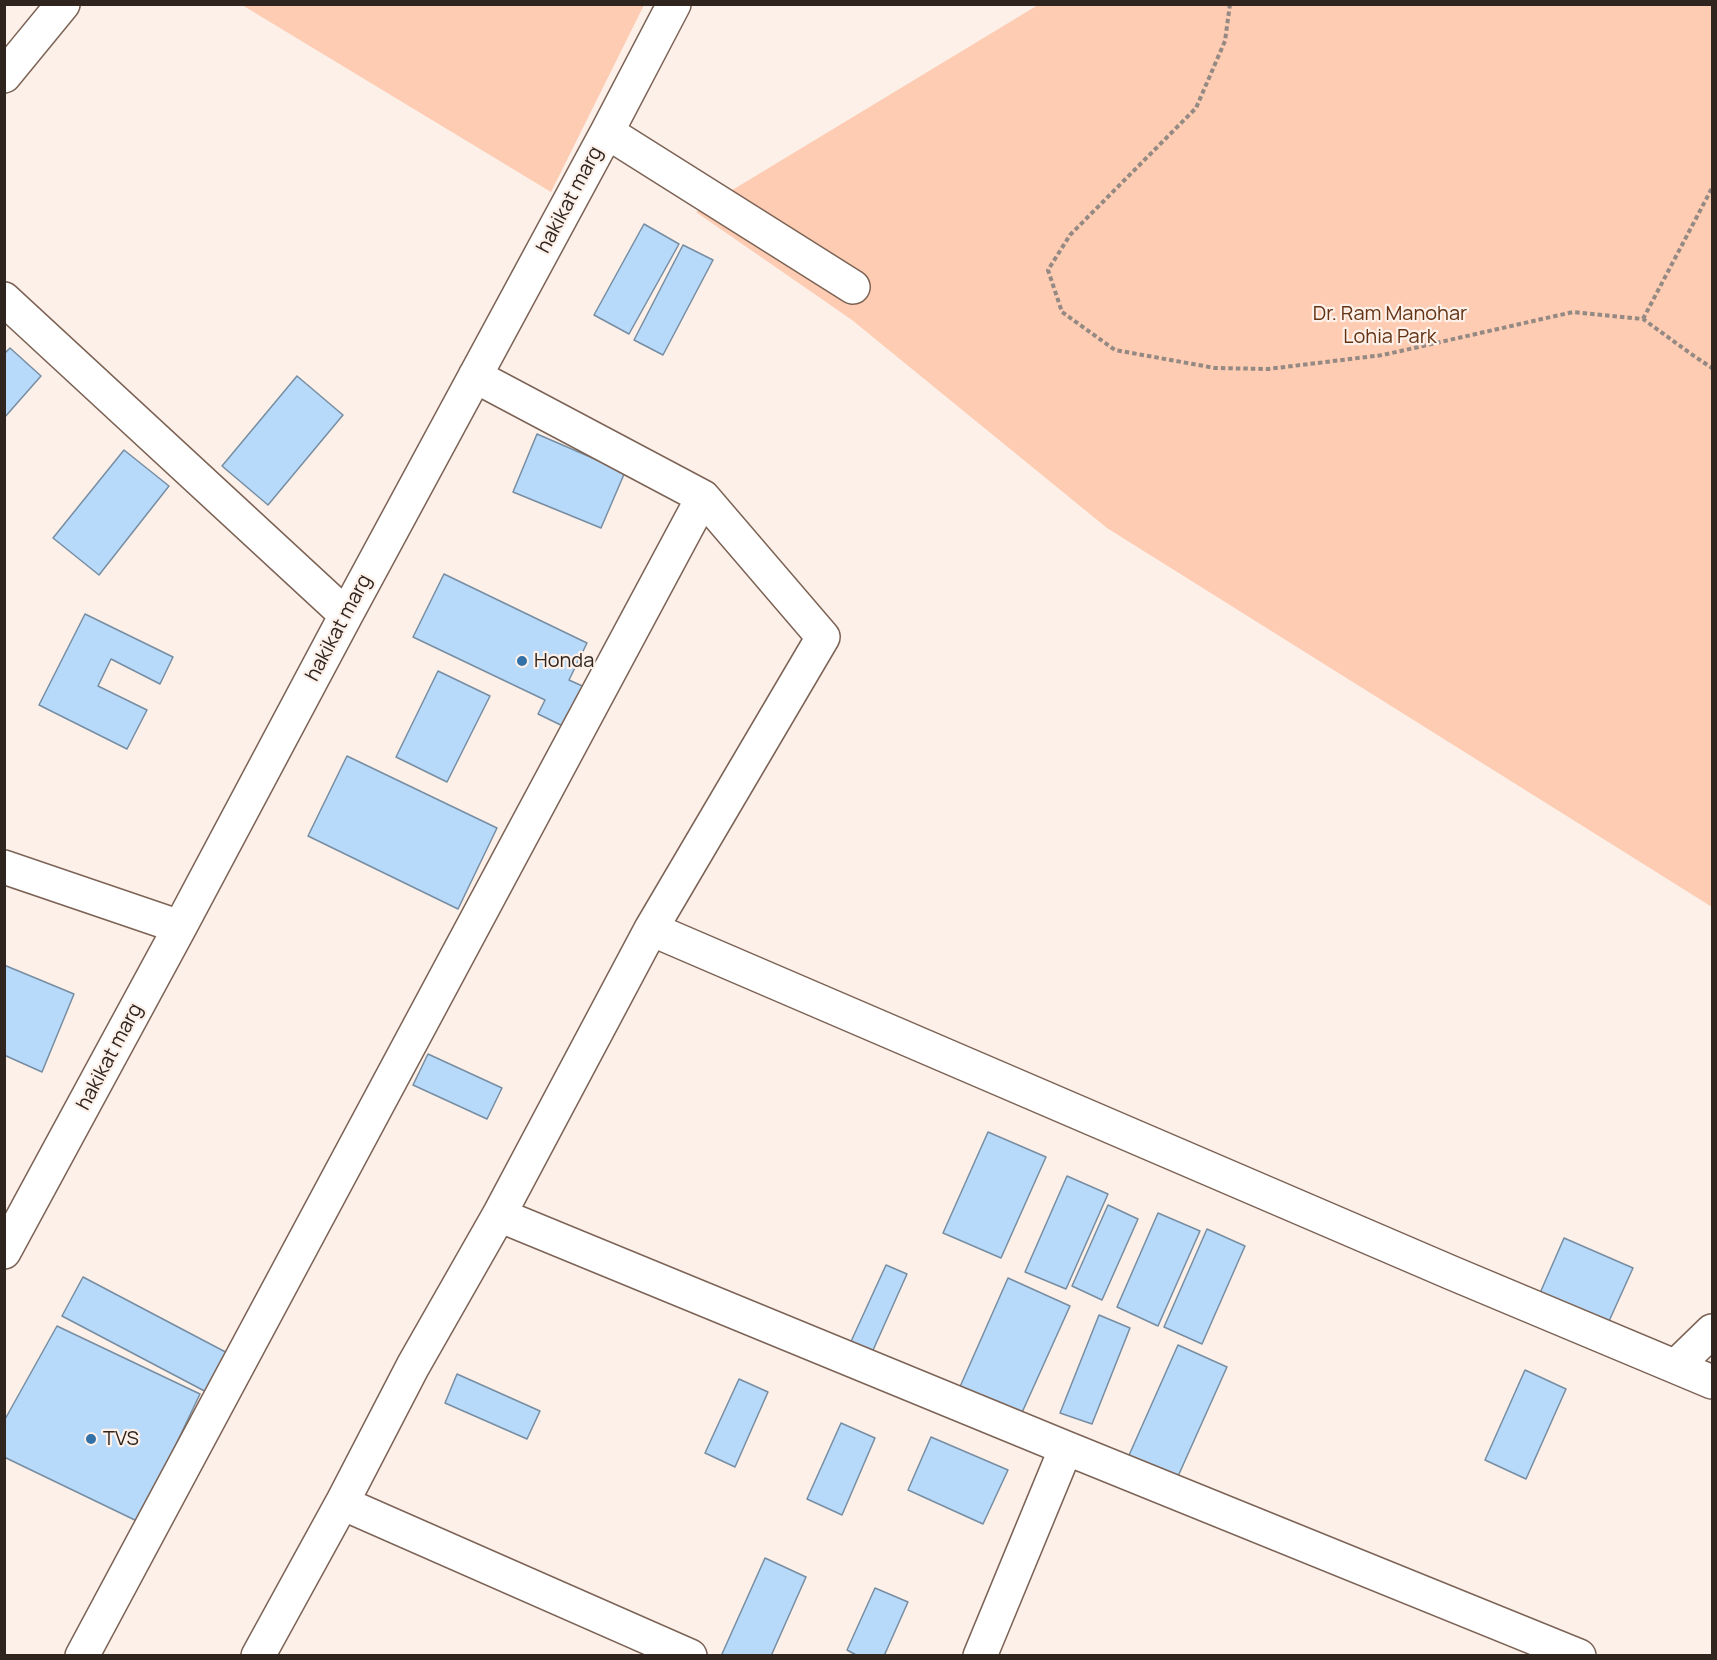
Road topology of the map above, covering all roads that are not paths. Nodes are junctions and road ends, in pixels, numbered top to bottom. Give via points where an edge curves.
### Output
1 (63, 4) edge
2 (674, 4) edge
3 (4, 76) edge
4 (607, 132) junction
5 (853, 287) dead end
6 (4, 299) edge
7 (475, 376) junction
8 (703, 497) junction
9 (345, 615) junction
10 (4, 867) edge
11 (180, 927) junction
12 (651, 929) junction
13 (499, 1215) junction
14 (4, 1252) edge
15 (1713, 1331) edge
16 (1676, 1366) junction
17 (1713, 1382) edge
18 (1066, 1448) junction
19 (342, 1503) junction
20 (82, 1656) edge
21 (258, 1656) edge
22 (690, 1656) edge
23 (980, 1656) edge
24 (1579, 1656) edge

1 - 3 street
2 - 4 street, hakikat marg
4 - 5 street
4 - 7 street, hakikat marg
6 - 9 street
7 - 8 street
7 - 9 street, hakikat marg
8 - 12 street via 823,637
8 - 20 street
9 - 11 street, hakikat marg
10 - 11 street
11 - 14 street, hakikat marg
12 - 13 street
12 - 16 street
13 - 18 street
13 - 19 street via 413,1366
15 - 16 street
16 - 17 street
18 - 23 street
18 - 24 street
19 - 21 street
19 - 22 street

